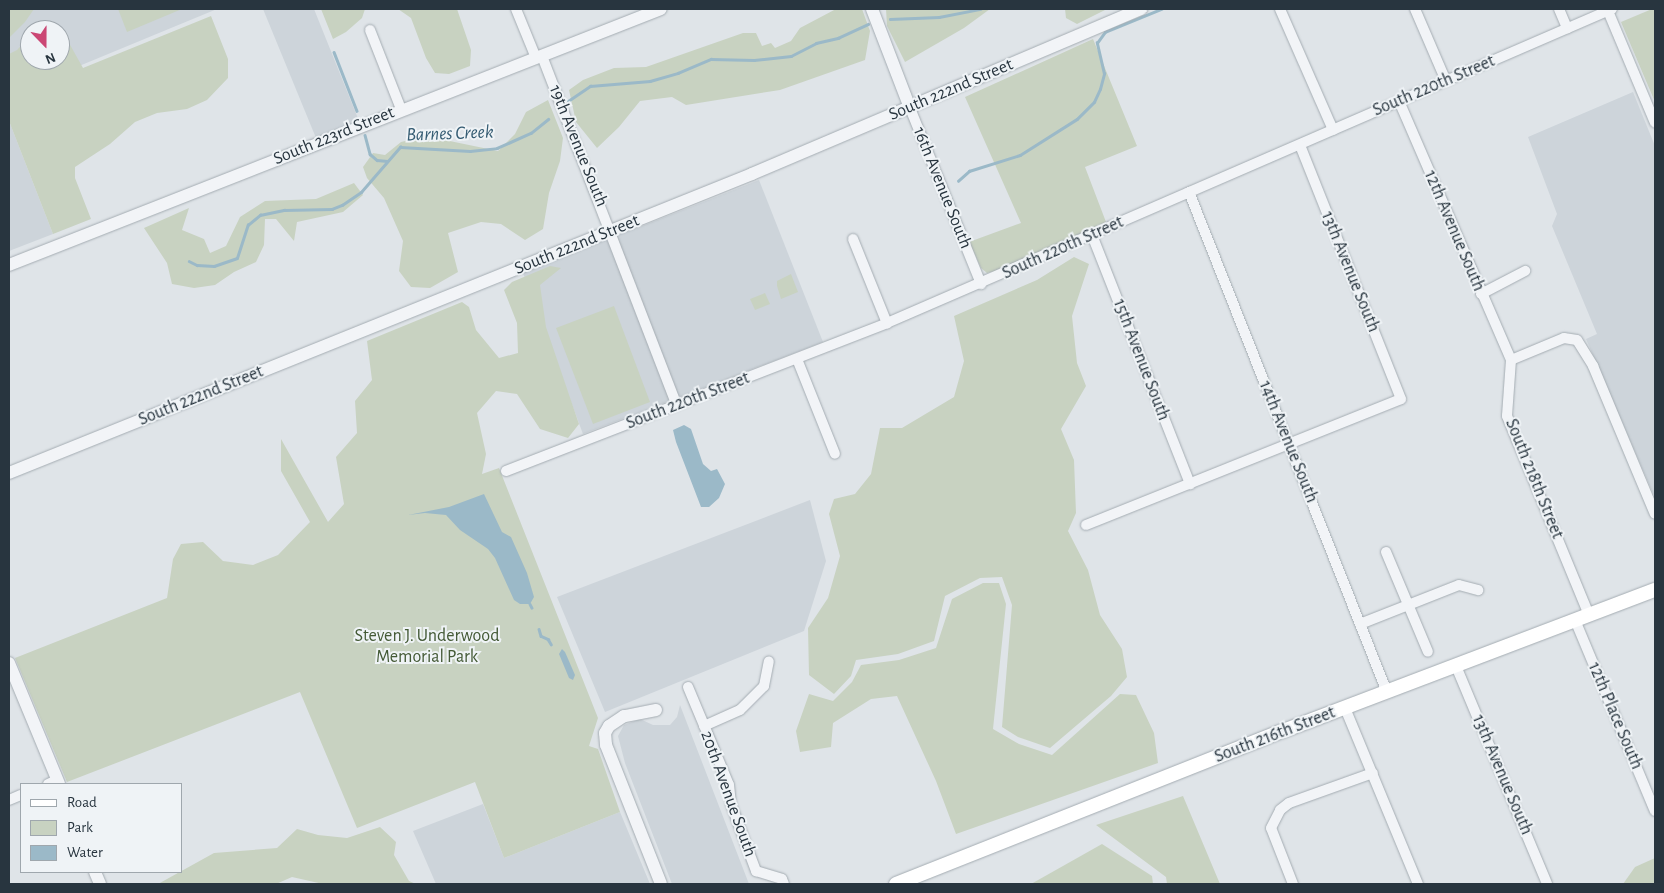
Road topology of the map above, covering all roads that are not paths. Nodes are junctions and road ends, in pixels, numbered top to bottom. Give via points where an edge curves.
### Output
1 (516, 9) edge
2 (661, 9) edge
3 (872, 9) edge
4 (1141, 9) edge
5 (1280, 9) edge
6 (1415, 9) edge
7 (1559, 9) edge
8 (1610, 10) edge
9 (1568, 28) junction
10 (370, 30) dead end
11 (539, 57) junction
12 (1446, 81) junction
13 (1399, 101) junction
14 (910, 108) junction
15 (401, 109) junction
16 (1655, 123) edge
17 (1333, 130) junction
18 (1300, 145) junction
19 (1189, 192) junction
20 (612, 231) junction
21 (1092, 235) junction
22 (853, 239) dead end
23 (9, 265) edge
24 (1526, 271) dead end
25 (980, 284) junction
26 (1481, 294) junction
27 (887, 323) junction
28 (797, 359) junction
29 (1511, 360) junction
30 (677, 405) junction
31 (1290, 445) junction
32 (835, 454) dead end
33 (506, 471) dead end
34 (9, 473) edge
35 (1190, 484) junction
36 (1655, 514) edge
37 (1086, 525) dead end
38 (1386, 552) dead end
39 (1478, 590) dead end
40 (1655, 590) edge
41 (1409, 605) junction
42 (1582, 618) junction
43 (1360, 624) junction
44 (1428, 652) dead end
45 (769, 661) dead end
46 (9, 663) edge
47 (1456, 666) junction
48 (688, 687) dead end
49 (1387, 692) junction
50 (1345, 708) junction
51 (656, 710) dead end
52 (704, 726) junction
53 (1373, 773) junction
54 (55, 783) edge
55 (1655, 811) edge
56 (661, 884) edge
57 (784, 884) edge
58 (896, 884) edge
59 (1293, 884) edge
60 (1418, 884) edge
61 (1548, 884) edge

1 - 11 street, 19th Avenue South
2 - 11 street, South 223rd Street
3 - 14 street, 16th Avenue South
4 - 14 street, South 222nd Street
5 - 17 street
6 - 12 street
7 - 9 street
8 - 9 street, South 220th Street
8 - 16 street
9 - 12 street, South 220th Street
10 - 15 street
11 - 15 street, South 223rd Street
11 - 20 street, 19th Avenue South
12 - 13 street, South 220th Street
13 - 17 street, South 220th Street
13 - 26 street, 12th Avenue South
14 - 20 street, South 222nd Street
14 - 25 street, 16th Avenue South
15 - 23 street, South 223rd Street
17 - 18 street, South 220th Street
18 - 19 street, South 220th Street
18 - 31 street, 13th Avenue South via 1401,399
19 - 21 street, South 220th Street
19 - 31 street, 14th Avenue South
20 - 30 street, 19th Avenue South
20 - 34 street, South 222nd Street
21 - 25 street, South 220th Street
21 - 35 street, 15th Avenue South
22 - 27 street
24 - 26 street
25 - 27 street, South 220th Street
26 - 29 street, 12th Avenue South
27 - 28 street, South 220th Street
28 - 30 street, South 220th Street
28 - 32 street
29 - 36 street via 1564,338 1577,340 1594,366
29 - 42 street, South 218th Street via 1507,416
30 - 33 street, South 220th Street
31 - 35 street
31 - 43 street, 14th Avenue South
35 - 37 street
38 - 41 street
39 - 41 street via 1459,585
40 - 42 main road, South 216th Street
41 - 43 street
41 - 44 street
42 - 47 main road, South 216th Street
42 - 55 street, 12th Place South
43 - 49 street, 14th Avenue South
45 - 52 street via 764,686 740,710
46 - 54 street
47 - 49 main road, South 216th Street
47 - 61 street, 13th Avenue South
48 - 52 street, 20th Avenue South
49 - 50 main road, South 216th Street
50 - 53 street
50 - 58 main road, South 216th Street
51 - 56 street via 624,716 609,726 605,733 606,744
52 - 57 street, 20th Avenue South via 729,785 731,804 756,871 782,879
53 - 59 street via 1289,803 1274,818 1273,837
53 - 60 street

